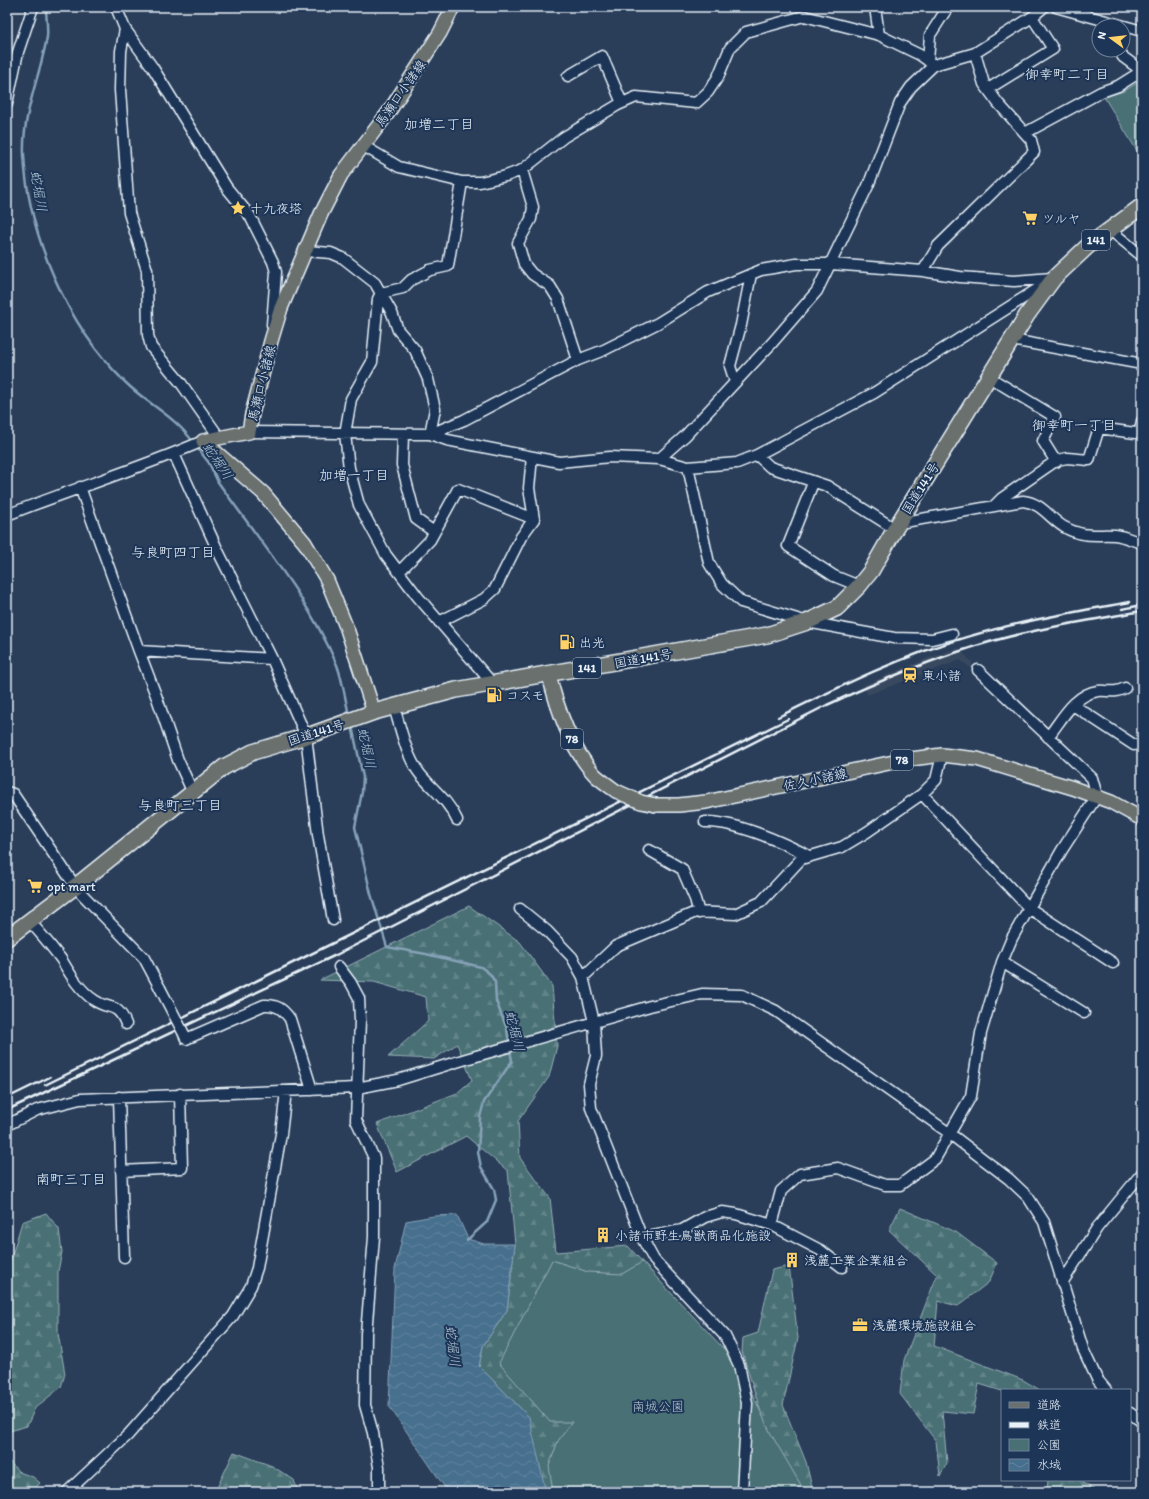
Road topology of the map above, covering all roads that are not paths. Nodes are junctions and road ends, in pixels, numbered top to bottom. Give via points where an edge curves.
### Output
1 (33, 7) edge
2 (116, 7) edge
3 (454, 7) edge
4 (875, 7) edge
5 (948, 7) edge
6 (1056, 7) edge
7 (1037, 11) edge
8 (1091, 18) edge
9 (1131, 28) edge
10 (125, 29) junction
11 (1142, 31) edge
12 (879, 35) junction
13 (975, 53) junction
14 (1124, 58) edge
15 (931, 63) junction
16 (1142, 71) edge
17 (568, 76) dead end
18 (988, 89) junction
19 (622, 103) junction
20 (7, 104) edge
21 (1025, 133) junction
22 (362, 146) junction
23 (522, 170) junction
24 (462, 182) junction
25 (1142, 206) edge
26 (1110, 229) junction
27 (306, 251) junction
28 (1141, 254) edge
29 (831, 264) junction
30 (923, 271) junction
31 (751, 274) junction
32 (1054, 278) junction
33 (381, 293) junction
34 (1012, 340) junction
35 (271, 341) junction
36 (578, 360) junction
37 (1142, 364) edge
38 (989, 377) junction
39 (735, 382) junction
40 (1142, 421) edge
41 (249, 432) junction
42 (345, 434) junction
43 (403, 434) junction
44 (430, 434) junction
45 (219, 437) junction
46 (203, 441) junction
47 (174, 454) junction
48 (757, 455) junction
49 (532, 457) junction
50 (659, 459) junction
51 (1056, 462) junction
52 (688, 467) junction
53 (813, 483) junction
54 (80, 487) junction
55 (994, 506) junction
56 (7, 515) edge
57 (534, 519) junction
58 (897, 526) junction
59 (434, 532) junction
60 (1142, 543) edge
61 (399, 572) junction
62 (859, 586) junction
63 (439, 622) junction
64 (807, 622) junction
65 (952, 634) dead end
66 (138, 651) junction
67 (272, 659) junction
68 (978, 670) dead end
69 (549, 675) junction
70 (492, 682) junction
71 (1125, 688) dead end
72 (1072, 705) junction
73 (394, 707) junction
74 (374, 712) junction
75 (306, 736) junction
76 (1048, 738) junction
77 (1134, 745) dead end
78 (942, 755) junction
79 (7, 792) edge
80 (194, 793) junction
81 (922, 794) junction
82 (1097, 796) junction
83 (1142, 819) edge
84 (457, 820) dead end
85 (705, 822) dead end
86 (649, 850) dead end
87 (809, 856) junction
88 (76, 886) junction
89 (520, 908) dead end
90 (1029, 908) junction
91 (699, 913) junction
92 (333, 920) dead end
93 (29, 921) junction
94 (7, 938) edge
95 (1002, 962) junction
96 (1113, 963) dead end
97 (339, 967) dead end
98 (583, 977) junction
99 (1084, 1013) dead end
100 (594, 1022) junction
101 (126, 1024) dead end
102 (357, 1088) junction
103 (312, 1090) junction
104 (286, 1091) junction
105 (180, 1094) junction
106 (119, 1097) junction
107 (7, 1125) edge
108 (949, 1133) junction
109 (122, 1171) junction
110 (1142, 1173) edge
111 (772, 1225) junction
112 (642, 1238) junction
113 (124, 1257) dead end
114 (842, 1267) dead end
115 (1062, 1283) junction
116 (1105, 1389) edge
117 (1131, 1414) edge
118 (1142, 1422) edge
119 (67, 1492) edge
120 (379, 1492) edge
121 (742, 1492) edge

1 - 20 street via 18,52
2 - 10 street
3 - 22 main road, 馬瀬口小諸線 via 392,107
4 - 12 street
5 - 15 street via 930,35
6 - 8 street
7 - 13 street
7 - 18 street via 1053,49
9 - 11 street
10 - 35 street via 165,86 227,188 250,216 273,262 276,272
10 - 45 street via 121,51 120,90 129,213 147,270 148,335 151,347 181,383
12 - 15 street
12 - 19 street via 804,16 772,24 746,32 730,48 718,76 708,92 696,103 636,97
13 - 15 street
13 - 18 street via 984,84
14 - 16 street
15 - 29 street via 900,103 868,186
16 - 21 street via 1118,86
17 - 19 street via 602,56
18 - 21 street
19 - 23 street via 564,137
21 - 30 street via 1031,140 1034,152 938,246
22 - 24 street via 399,167
22 - 27 main road, 馬瀬口小諸線 via 341,175
23 - 24 street via 493,179
23 - 36 street via 533,208 531,219 518,243 524,264 532,274 550,286 558,299
24 - 33 street via 448,266 430,270 411,280 403,288
25 - 26 highway, 国道141号 / 141
26 - 28 street
26 - 32 highway, 国道141号 / 141
27 - 33 street via 331,253 343,258 375,283
27 - 35 main road, 馬瀬口小諸線 via 281,308
29 - 30 street
29 - 31 street via 796,264
29 - 39 street via 817,291
30 - 32 street via 1014,281
31 - 36 street via 708,292 658,323
31 - 39 street via 730,366
32 - 34 highway, 国道141号 / 141
32 - 48 street via 874,393
33 - 42 street via 378,300 372,362 350,399
33 - 44 street via 398,330 415,350 428,379 435,409
34 - 37 street
34 - 38 highway, 国道141号 / 141
35 - 41 main road, 馬瀬口小諸線
36 - 44 street via 464,420
38 - 51 street via 1055,417 1043,440
38 - 58 highway, 国道141号 / 141
39 - 50 street via 685,436
40 - 51 street via 1140,431 1134,433 1099,428 1089,460 1067,458
41 - 42 street
41 - 45 main road, 馬瀬口小諸線
42 - 43 street
42 - 61 street via 349,468 359,505 386,555
43 - 44 street
43 - 59 street via 402,464 416,519
44 - 49 street via 447,440
45 - 46 main road, 馬瀬口小諸線
46 - 47 street
46 - 74 main road via 263,493 305,543 327,580 347,629
47 - 54 street
47 - 67 street via 218,551
48 - 52 street via 736,463
48 - 53 street via 770,467
49 - 50 street via 558,462 610,457
49 - 57 street via 528,488
50 - 52 street
51 - 55 street
52 - 64 street via 709,563 722,584 741,602
53 - 58 street via 827,486
53 - 62 street via 788,546 834,576
54 - 56 street
54 - 66 street
55 - 58 street
55 - 60 street via 1023,501 1033,502 1063,526 1078,532 1092,536 1116,535
57 - 59 street via 458,488
57 - 63 street via 521,536 495,589 484,599
58 - 62 highway, 国道141号 / 141 via 871,571
59 - 61 street via 430,540
61 - 63 street
62 - 64 highway, 国道141号 / 141 via 837,608
63 - 70 street
64 - 65 street via 894,638 932,639
64 - 69 highway, 国道141号 / 141 via 767,635
66 - 67 street
66 - 80 street via 178,760
67 - 75 street
68 - 76 street
69 - 70 highway, 国道141号 / 141
69 - 78 main road, 佐久小諸線 / 78, bridge via 571,738 596,776 616,791 641,802 678,805 706,802 903,760
70 - 73 highway, 国道141号 / 141
71 - 72 street via 1116,692 1097,691 1076,700
72 - 76 street
72 - 77 street
73 - 74 highway, 国道141号 / 141
73 - 84 street via 414,764 451,807
74 - 75 highway, 国道141号 / 141
75 - 80 highway, 国道141号 / 141 via 253,752 224,767
75 - 92 street via 318,835
76 - 82 street via 1092,778
78 - 81 street via 936,780
78 - 82 main road, 佐久小諸線 / 78 via 977,759
79 - 88 street via 13,794
80 - 88 highway, 国道141号 / 141
81 - 87 street via 842,846
81 - 90 street
82 - 83 main road, 佐久小諸線 / 78
82 - 90 street
85 - 87 street via 717,822 777,840
86 - 91 street via 682,869 696,899
87 - 91 street via 801,859 761,902 735,914
88 - 93 highway, 国道141号 / 141
88 - 103 street, bridge via 144,958 186,1039 270,1004 282,1009 290,1019
89 - 98 street via 572,957
90 - 95 street
90 - 96 street
91 - 98 street via 616,946
93 - 94 highway, 国道141号 / 141
93 - 101 street via 44,937 73,979 94,1001 113,1007 122,1014
95 - 99 street
95 - 108 street via 981,1033 971,1096
97 - 102 street via 351,983 359,1003
98 - 100 street
100 - 102 street via 398,1080
100 - 108 street via 702,994 742,995 776,1011
100 - 112 street via 596,1056 589,1084 591,1108
102 - 103 street
102 - 120 street via 356,1120 374,1158 374,1237 366,1334 365,1405 379,1467
103 - 104 street
104 - 105 street
104 - 119 street via 257,1268 251,1286 233,1316 128,1435
105 - 106 street
105 - 109 street via 182,1168
106 - 107 street via 80,1099 38,1110
106 - 109 street
108 - 111 street via 935,1159 900,1185 885,1185 838,1168 800,1174 781,1192
108 - 115 street via 1009,1179 1028,1197 1044,1222
109 - 113 street
110 - 115 street via 1097,1228
111 - 112 street via 722,1212 705,1217 682,1230
111 - 114 street via 820,1250
112 - 121 street via 654,1260 725,1336 739,1365 747,1403
115 - 116 street via 1083,1349 1097,1379
117 - 118 street

